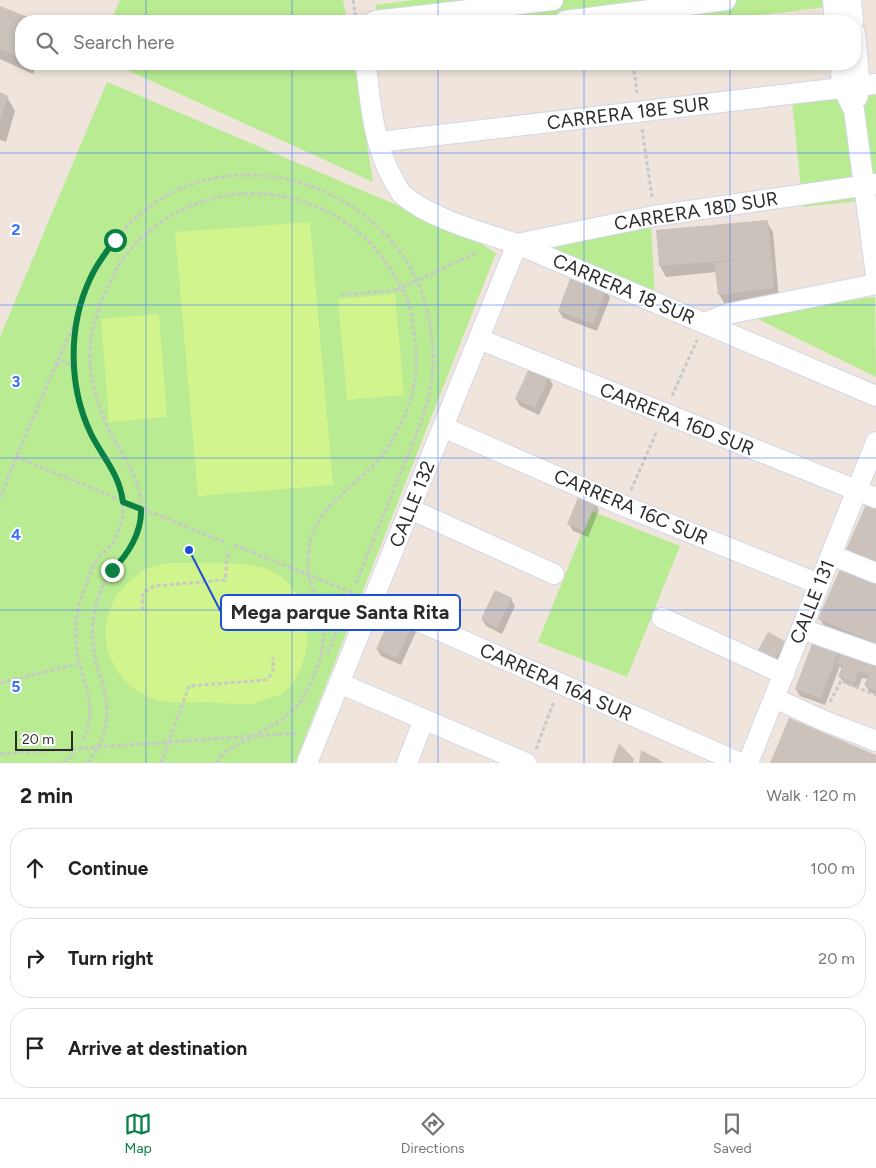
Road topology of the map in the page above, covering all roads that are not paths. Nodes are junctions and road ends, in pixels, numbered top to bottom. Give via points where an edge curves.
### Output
1 (553, 0) edge
2 (726, 0) edge
3 (833, 0) edge
4 (851, 0) edge
5 (425, 15) edge
6 (611, 15) edge
7 (834, 15) edge
8 (853, 15) edge
9 (367, 70) edge
10 (856, 74) edge
11 (379, 142) junction
12 (870, 185) edge
13 (510, 242) junction
14 (876, 275) edge
15 (876, 284) edge
16 (704, 323) junction
17 (479, 339) junction
18 (876, 396) edge
19 (443, 427) junction
20 (876, 442) edge
21 (857, 490) junction
22 (876, 498) edge
23 (410, 509) junction
24 (831, 555) junction
25 (876, 573) edge
26 (554, 574) dead end
27 (819, 584) junction
28 (372, 601) junction
29 (662, 618) dead end
30 (802, 629) junction
31 (876, 655) edge
32 (784, 674) junction
33 (339, 683) junction
34 (774, 698) junction
35 (424, 720) junction
36 (876, 741) edge
37 (530, 759) edge
38 (307, 763) edge
39 (407, 763) edge
40 (740, 763) edge
41 (748, 763) edge

1 - 5 street
2 - 6 street
3 - 7 street
4 - 8 street
9 - 11 street, CARRERA 18 SUR
10 - 11 street, CARRERA 18E SUR via 640,112
10 - 12 street via 854,110
11 - 13 street, CARRERA 18 SUR via 386,167 401,193 458,224
12 - 13 street, CARRERA 18D SUR via 654,216
12 - 14 street
13 - 16 street, CARRERA 18 SUR
13 - 17 street, CALLE 132
15 - 16 street via 726,314
16 - 18 street, CARRERA 18 SUR
17 - 19 street, CALLE 132
17 - 21 street, CARRERA 16D SUR
19 - 23 street, CALLE 132
19 - 27 street, CARRERA 16C SUR via 624,506
20 - 21 street, CALLE 131
21 - 22 street, CARRERA 16D SUR
21 - 24 street, CALLE 131
23 - 26 street
23 - 28 street, CALLE 132
24 - 25 street
24 - 27 street, CALLE 131
27 - 30 street, CALLE 131
28 - 33 street, CALLE 132
28 - 40 street, CARRERA 16A SUR
29 - 32 street
30 - 31 street
30 - 32 street, CALLE 131
32 - 34 street, CALLE 131
33 - 35 street
33 - 38 street, CALLE 132
34 - 36 street
34 - 41 street, CALLE 131
35 - 37 street
35 - 39 street

